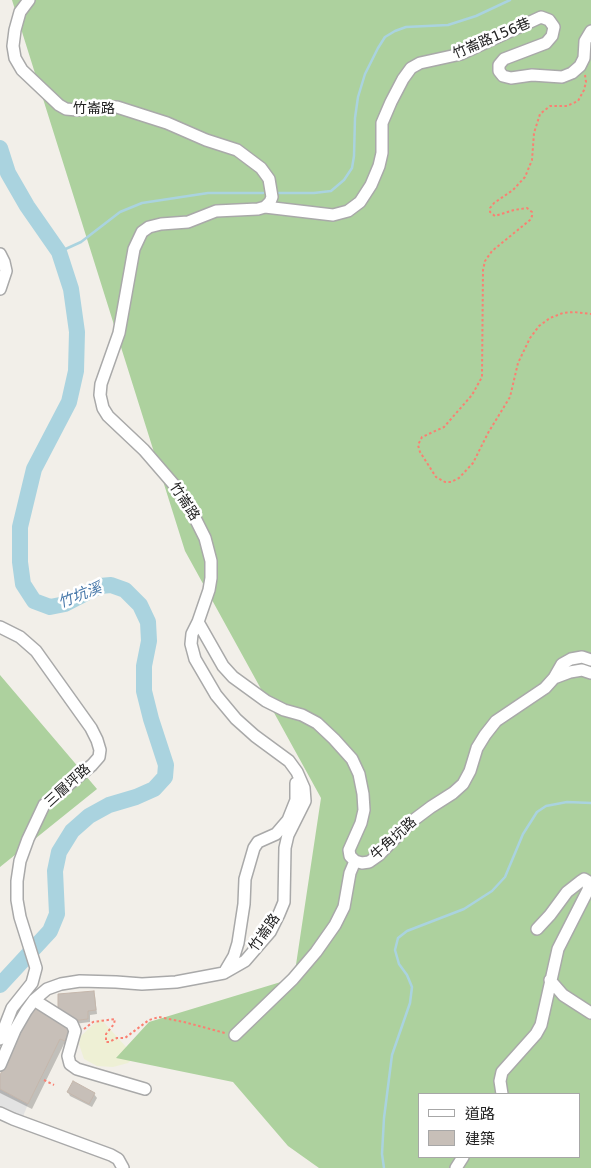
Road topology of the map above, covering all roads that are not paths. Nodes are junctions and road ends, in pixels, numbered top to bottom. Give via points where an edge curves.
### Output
1 (29, 0) edge
2 (591, 31) edge
3 (265, 207) junction
4 (0, 254) edge
5 (0, 289) edge
6 (198, 622) junction
7 (0, 627) edge
8 (591, 660) edge
9 (591, 673) edge
10 (554, 678) junction
11 (285, 758) junction
12 (355, 861) junction
13 (589, 877) edge
14 (537, 929) dead end
15 (224, 974) junction
16 (550, 980) junction
17 (34, 1000) junction
18 (591, 1013) edge
19 (235, 1035) road end
20 (0, 1039) edge
21 (0, 1065) edge
22 (145, 1089) dead end
23 (502, 1093) edge
24 (0, 1112) edge
25 (123, 1168) edge

1 - 3 street, 竹崙路 via 20,12 15,30 15,58 22,70 59,105 77,110 117,108 237,150 261,168 269,179 272,197
2 - 3 street, 竹崙路156巷 via 585,41 580,66 562,77 532,75 511,78 499,71 504,59 546,43 552,36 554,27 550,20 541,18 461,54 420,63 402,79 391,102 382,123 379,166 360,202 348,211 333,215
3 - 6 street, 竹崙路 via 216,212 188,222 149,227 142,232 133,257 119,332 101,384 103,408 108,416 176,487 205,538 211,561 211,578
4 - 5 street via 6,271
6 - 11 street, 竹崙路 via 190,644 216,695 236,719
6 - 12 street, 牛角坑路 via 222,666 233,677 266,701 317,723 352,759 359,774 364,810 349,850
7 - 20 street, 三層坪路 via 36,651 91,728 100,750 99,757 92,764 44,805 20,861 17,900 36,968 32,983 12,1008
8 - 10 street, 牛角坑路 via 570,658
9 - 10 street via 582,670
10 - 12 street, 牛角坑路 via 545,688 496,721 484,734 463,784 410,822 379,855 369,862
11 - 15 street via 296,782 296,800 282,829 256,844 245,879 238,943
11 - 15 street, 竹崙路 via 297,772 305,801 285,848 284,902 270,932 245,961
12 - 19 street via 344,907 335,925 293,979
13 - 14 street via 566,892
13 - 16 street via 590,884 558,949
15 - 17 street, 竹崙路 via 158,984 74,982 47,989
16 - 18 street via 563,996
16 - 23 street via 540,1025 536,1034 502,1072
17 - 21 street, 竹崙路 via 15,1030
17 - 22 street via 72,1024 75,1031 68,1056 70,1064 77,1069
24 - 25 street via 111,1155

